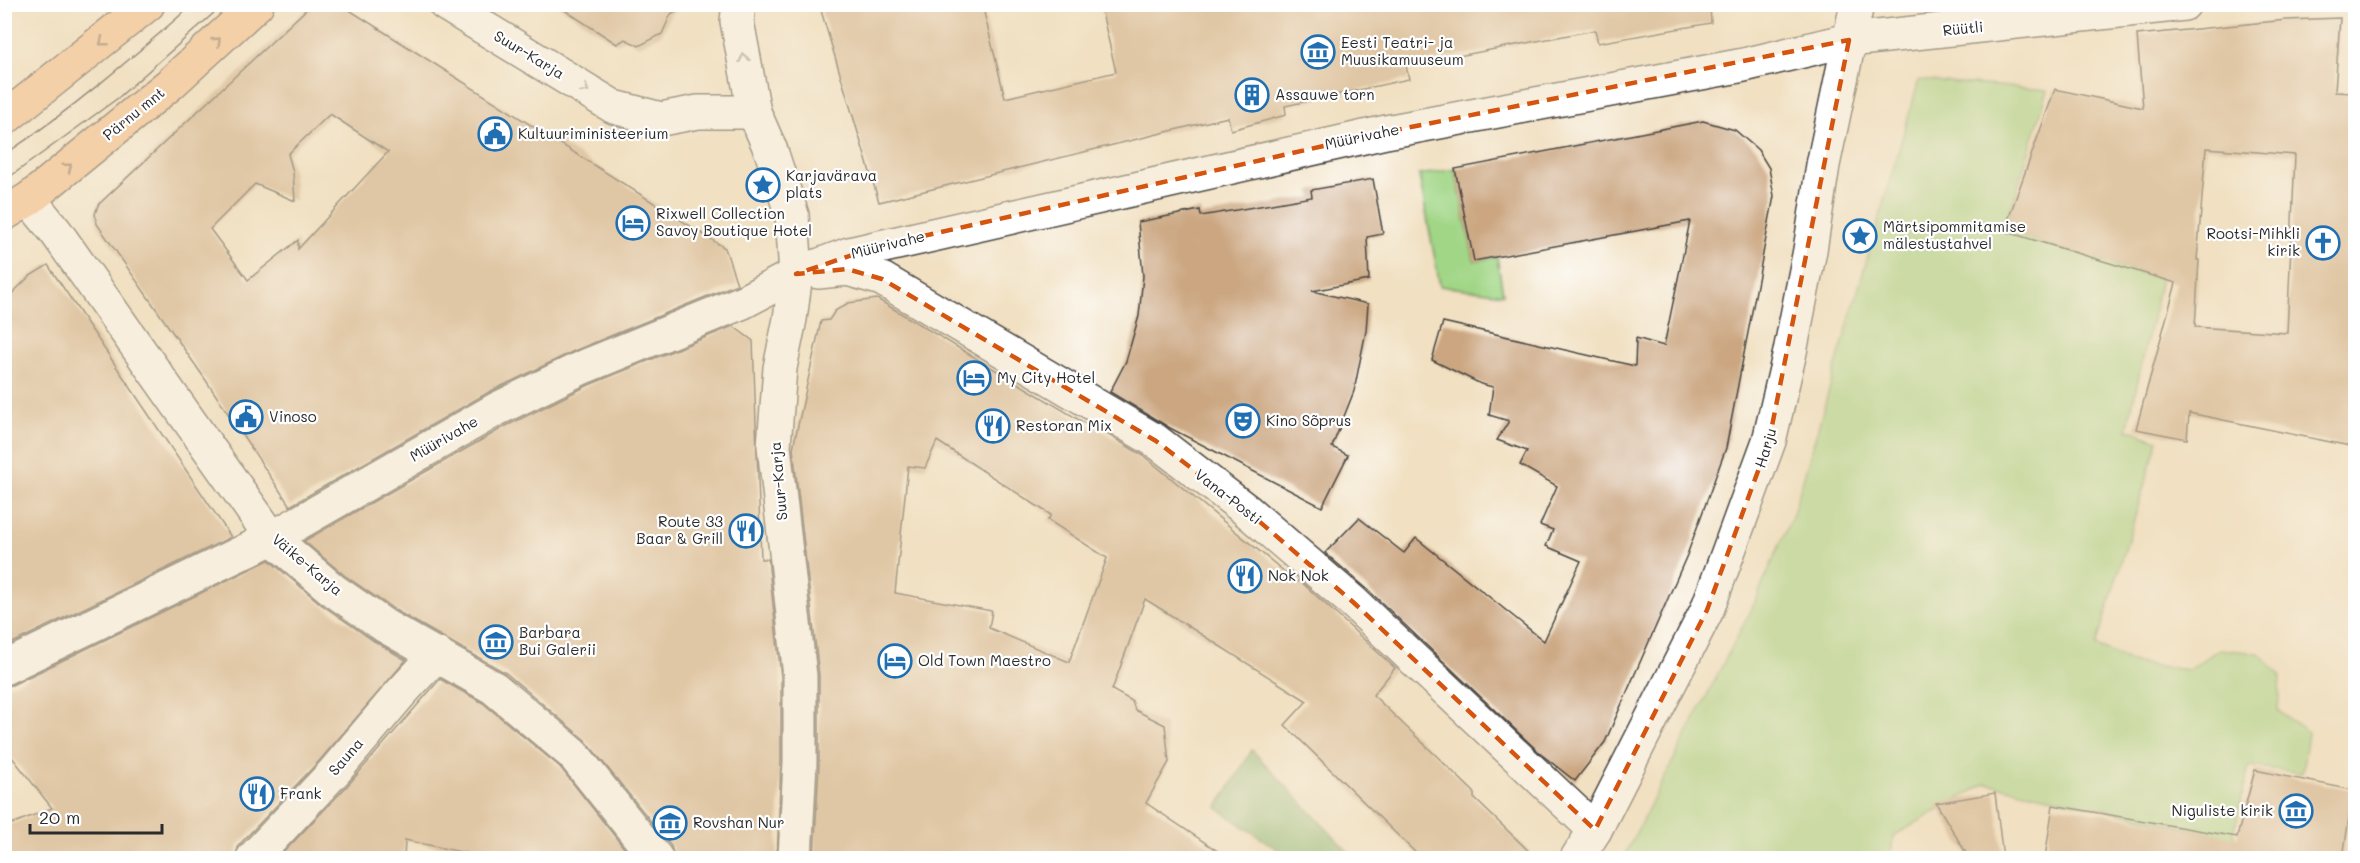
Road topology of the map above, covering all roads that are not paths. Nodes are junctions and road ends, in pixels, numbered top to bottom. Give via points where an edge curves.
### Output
1 (148, 4) edge
2 (256, 4) edge
3 (445, 4) edge
4 (739, 4) edge
5 (1857, 4) edge
6 (2184, 4) edge
7 (1849, 40) junction
8 (754, 112) junction
9 (4, 118) edge
10 (17, 207) edge
11 (795, 274) junction
12 (272, 538) junction
13 (437, 654) junction
14 (4, 668) edge
15 (1595, 830) junction
16 (253, 858) edge
17 (656, 858) edge
18 (795, 858) edge
19 (1577, 858) edge

1 -> 9 main road
10 -> 2 main road, Pärnu mnt via 170,84
3 -> 8 street, Suur-Karja via 614,107 662,119 698,112
8 -> 4 street, Suur-Karja via 737,21
5 - 7 street, Harju
6 - 7 street, Rüütli
7 - 11 street, Müürivahe via 1744,64 1386,132 879,246
7 - 15 street, Harju via 1790,352 1769,441 1707,610
8 - 11 street, Suur-Karja via 792,215
10 - 12 street, Väike-Karja via 57,232
11 - 12 street, Müürivahe via 743,302 581,368 497,409
11 - 15 street, Vana-Posti via 847,269 882,279 1156,441 1246,510 1353,602
11 - 18 street, Suur-Karja via 780,368 774,446 800,676
12 - 13 street, Väike-Karja via 333,590 385,626
12 - 14 street, Müürivahe
13 - 16 street, Sauna
13 - 17 street, Väike-Karja via 494,688 573,754
15 - 19 street, Harju

